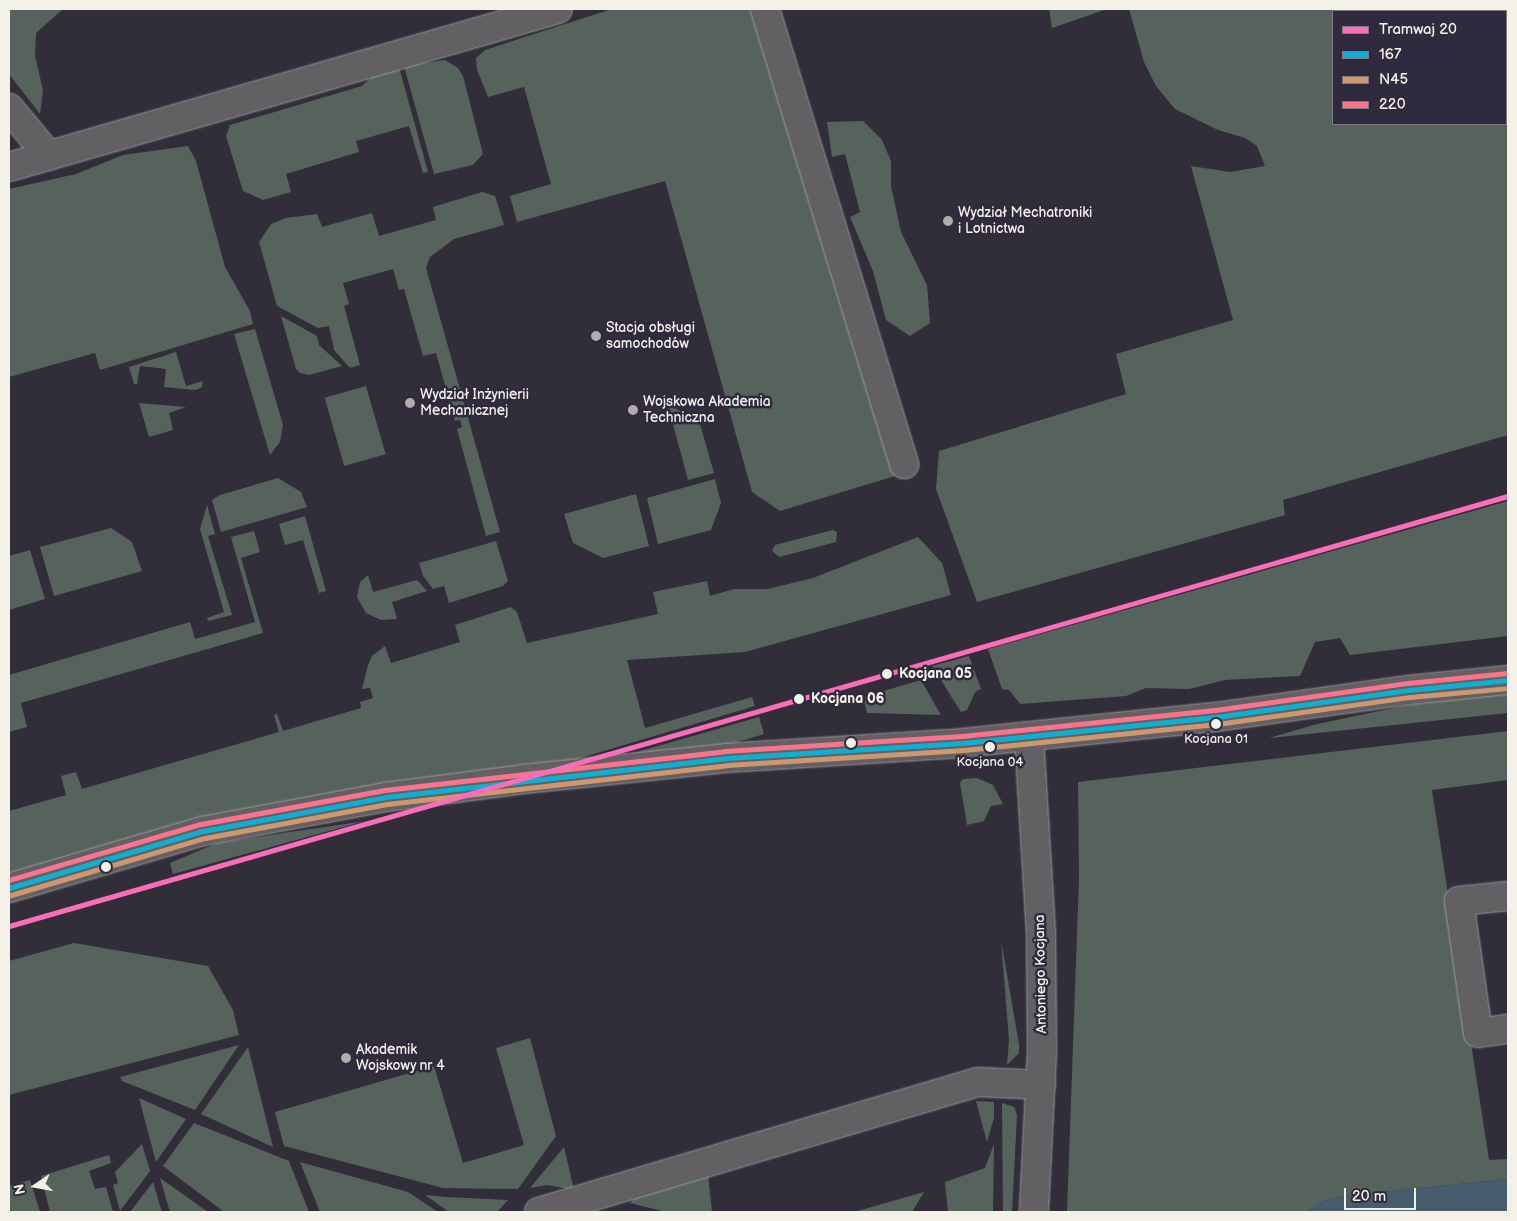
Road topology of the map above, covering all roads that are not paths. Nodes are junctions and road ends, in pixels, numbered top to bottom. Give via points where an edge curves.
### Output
1 (558, 9) edge
2 (765, 9) edge
3 (9, 108) edge
4 (49, 156) junction
5 (9, 167) edge
6 (904, 464) dead end
7 (1508, 680) edge
8 (1029, 736) junction
9 (9, 888) edge
10 (1508, 896) edge
11 (1508, 1029) edge
12 (1040, 1085) junction
13 (539, 1212) edge
14 (1034, 1212) edge

1 - 4 street
2 - 6 street
3 - 4 street
4 - 5 street
7 - 8 street via 1409,690 1216,717
8 - 9 street via 726,758 386,797 203,831
8 - 12 street, Antoniego Kocjana via 1041,933
10 - 11 street via 1459,901 1478,1033
12 - 13 street via 978,1082
12 - 14 street, Antoniego Kocjana

